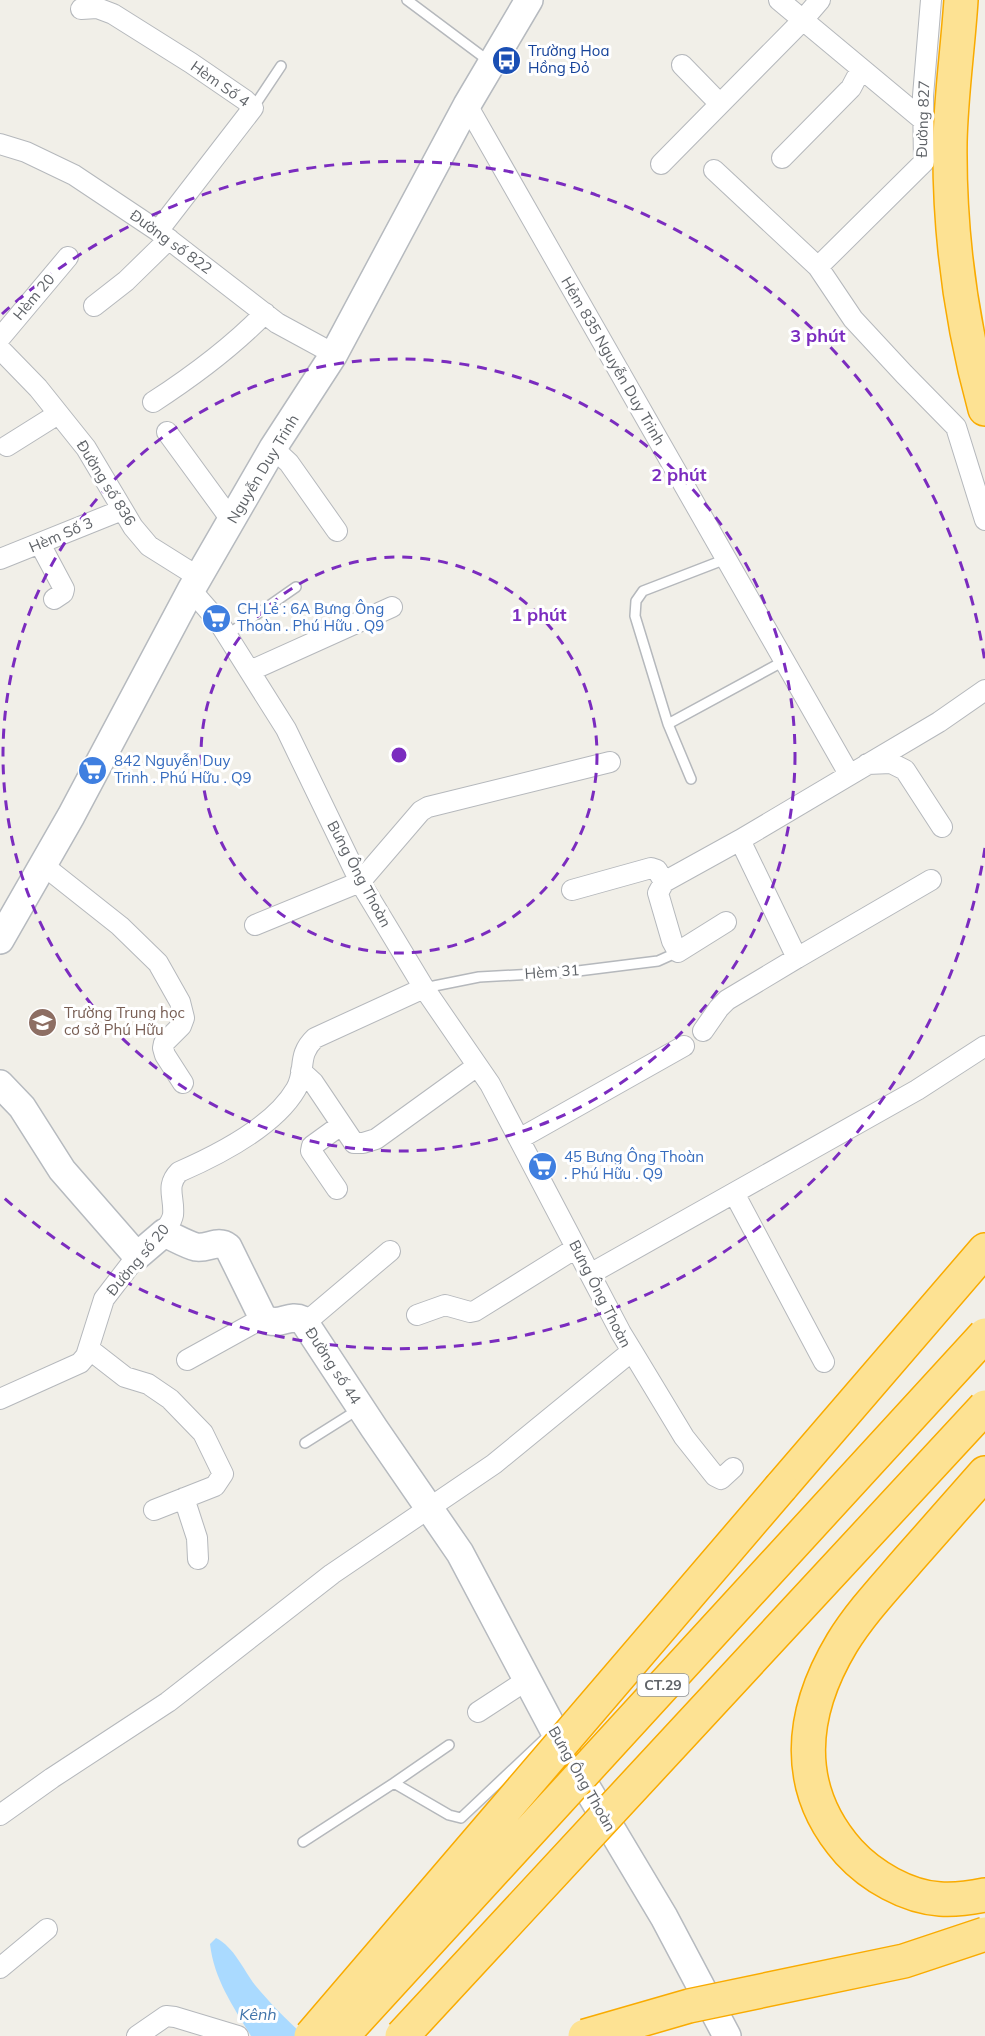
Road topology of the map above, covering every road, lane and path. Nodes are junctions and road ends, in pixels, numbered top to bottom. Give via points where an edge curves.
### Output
1 (407, 0) edge
2 (529, 0) edge
3 (779, 0) edge
4 (820, 0) edge
5 (931, 0) edge
6 (961, 0) edge
7 (81, 9) dead end
8 (802, 21) junction
9 (492, 63) junction
10 (682, 65) dead end
11 (281, 66) dead end
12 (861, 69) junction
13 (720, 104) junction
14 (466, 105) junction
15 (253, 108) junction
16 (923, 120) junction
17 (0, 144) edge
18 (782, 158) dead end
19 (661, 164) dead end
20 (714, 170) dead end
21 (164, 235) junction
22 (68, 256) dead end
23 (818, 267) junction
24 (94, 306) dead end
25 (265, 313) junction
26 (0, 338) edge
27 (0, 349) edge
28 (334, 354) junction
29 (153, 402) dead end
30 (985, 409) edge
31 (58, 414) junction
32 (167, 432) dead end
33 (7, 446) dead end
34 (273, 448) junction
35 (122, 510) junction
36 (985, 520) edge
37 (232, 521) junction
38 (337, 531) dead end
39 (40, 544) junction
40 (0, 559) edge
41 (726, 559) junction
42 (195, 584) junction
43 (297, 587) dead end
44 (54, 599) dead end
45 (392, 607) dead end
46 (227, 635) junction
47 (784, 661) junction
48 (250, 671) junction
49 (985, 690) edge
50 (668, 724) junction
51 (610, 762) dead end
52 (867, 764) junction
53 (849, 774) junction
54 (691, 779) dead end
55 (942, 827) dead end
56 (740, 840) junction
57 (43, 865) junction
58 (931, 880) dead end
59 (360, 882) junction
60 (664, 882) junction
61 (572, 890) dead end
62 (726, 922) dead end
63 (255, 925) dead end
64 (0, 940) edge
65 (678, 952) junction
66 (797, 958) junction
67 (424, 988) junction
68 (704, 1031) dead end
69 (684, 1046) dead end
70 (985, 1046) edge
71 (477, 1066) junction
72 (301, 1071) junction
73 (183, 1083) dead end
74 (0, 1084) edge
75 (341, 1125) junction
76 (519, 1139) junction
77 (337, 1189) dead end
78 (734, 1193) junction
79 (164, 1233) junction
80 (576, 1248) junction
81 (985, 1250) edge
82 (390, 1251) dead end
83 (137, 1256) junction
84 (590, 1274) junction
85 (417, 1315) dead end
86 (263, 1318) junction
87 (305, 1323) junction
88 (985, 1335) edge
89 (89, 1349) junction
90 (632, 1351) junction
91 (187, 1360) dead end
92 (824, 1362) dead end
93 (0, 1399) edge
94 (985, 1407) edge
95 (361, 1408) junction
96 (305, 1443) dead end
97 (733, 1468) dead end
98 (985, 1473) edge
99 (184, 1498) junction
100 (431, 1509) junction
101 (154, 1510) dead end
102 (198, 1559) dead end
103 (527, 1680) junction
104 (478, 1712) dead end
105 (554, 1730) junction
106 (449, 1745) dead end
107 (394, 1783) junction
108 (0, 1815) edge
109 (303, 1842) dead end
110 (985, 1895) edge
111 (47, 1929) dead end
112 (985, 1934) edge
113 (0, 1968) edge
114 (137, 2036) edge
115 (238, 2036) edge
116 (311, 2036) edge
117 (342, 2036) edge
118 (402, 2036) edge
119 (585, 2036) edge
120 (727, 2036) edge

1 - 9 lane
2 - 9 street, Nguyễn Duy Trinh
3 - 8 street
4 - 8 street
5 - 16 street, Đường 827
6 - 30 highway via 950,141 954,240 960,291
7 - 15 street, Hèm Số 4 via 97,8 112,14 191,63
8 - 12 street
8 - 13 street
9 - 14 street, Nguyễn Duy Trinh
10 - 13 street
11 - 15 lane
12 - 16 street
12 - 18 street via 851,88
13 - 19 street
14 - 28 street, Nguyễn Duy Trinh
14 - 41 street, Hẻm 835 Nguyễn Duy Trinh
15 - 21 street, Hèm Số 4
16 - 23 street, Đường 827 via 924,162
17 - 21 street, Đường số 822 via 74,175
20 - 23 street
21 - 24 street, Hèm Số 4 via 126,281
21 - 25 street, Đường số 822
22 - 26 street, Hèm 20
23 - 36 street via 853,319 956,427
25 - 28 street, Đường số 822
25 - 29 street via 226,349
27 - 31 street, Đường số 836 via 38,387
28 - 34 street, Nguyễn Duy Trinh
31 - 33 street
31 - 35 street, Đường số 836 via 86,448
32 - 37 street
34 - 37 street, Nguyễn Duy Trinh
34 - 38 street via 289,463
35 - 39 street, Hèm Số 3
35 - 42 street, Đường số 836 via 149,546
37 - 42 street, Nguyễn Duy Trinh
39 - 40 street, Hèm Số 3
39 - 44 street via 64,589
41 - 47 street, Hẻm 835 Nguyễn Duy Trinh
41 - 50 lane via 643,591 636,602 635,616
42 - 46 street, Bưng Ông Thoàn
42 - 57 street, Nguyễn Duy Trinh
43 - 46 lane
45 - 48 street
46 - 48 street, Bưng Ông Thoàn
47 - 50 lane
47 - 53 street, Hẻm 835 Nguyễn Duy Trinh
48 - 59 street, Bưng Ông Thoàn via 286,729
49 - 52 street
50 - 54 lane
51 - 59 street via 428,807
52 - 53 street
52 - 55 street via 891,763 905,770
53 - 56 street
56 - 60 street
56 - 66 street
57 - 64 street, Nguyễn Duy Trinh
57 - 73 street via 120,926 158,963 180,1002 184,1018 163,1048
58 - 66 street
59 - 63 street
59 - 67 street, Bưng Ông Thoàn
60 - 61 street via 657,870 651,868
60 - 65 street via 658,893
62 - 65 street
65 - 67 lane, Hèm 31 via 658,961 570,972 479,977
66 - 68 street via 727,999
67 - 71 street, Bưng Ông Thoàn
67 - 72 street, Đường số 20 via 315,1038 304,1051
69 - 76 street
70 - 78 street via 917,1090
71 - 75 street via 376,1139 354,1143
71 - 76 street, Bưng Ông Thoàn
72 - 75 street via 313,1082
72 - 79 street, Đường số 20 via 296,1090 276,1116 173,1178 173,1214
74 - 83 street via 22,1107 62,1170
75 - 77 street via 312,1146 311,1151
76 - 80 street, Bưng Ông Thoàn
78 - 84 street
78 - 92 street
79 - 83 street, Đường số 20
79 - 86 street via 198,1247 219,1243 228,1247
80 - 84 street, Bưng Ông Thoàn
80 - 85 street via 475,1311 445,1305
81 - 116 highway, bridge
82 - 87 street
83 - 89 street, Đường số 20 via 104,1299
84 - 90 street, Bưng Ông Thoàn
86 - 87 street, Đường số 44 via 278,1323 295,1317
86 - 91 street
87 - 95 street, Đường số 44
88 - 117 highway, CT.29, bridge
89 - 93 street via 80,1363
89 - 99 street via 124,1377 159,1390 203,1434 223,1474 215,1486
90 - 97 street via 684,1437 715,1476 721,1479
90 - 100 street, Bưng Ông Thoàn via 494,1464
94 - 118 highway, CT.29, bridge
95 - 96 lane
95 - 100 street, Đường số 44
98 - 110 highway via 843,1642 826,1674 813,1713 808,1752 811,1784 822,1814 860,1864 912,1893 939,1899
99 - 101 street
99 - 102 street via 197,1538
100 - 103 street, Bưng Ông Thoàn via 460,1553
100 - 108 street via 332,1574 168,1702
103 - 104 street
103 - 105 street, Bưng Ông Thoàn
105 - 107 lane via 461,1818
105 - 120 street, Bưng Ông Thoàn via 664,1917
106 - 107 lane
107 - 109 lane
111 - 113 street
112 - 119 highway, bridge via 904,1961 689,2006
114 - 115 street via 166,2016

